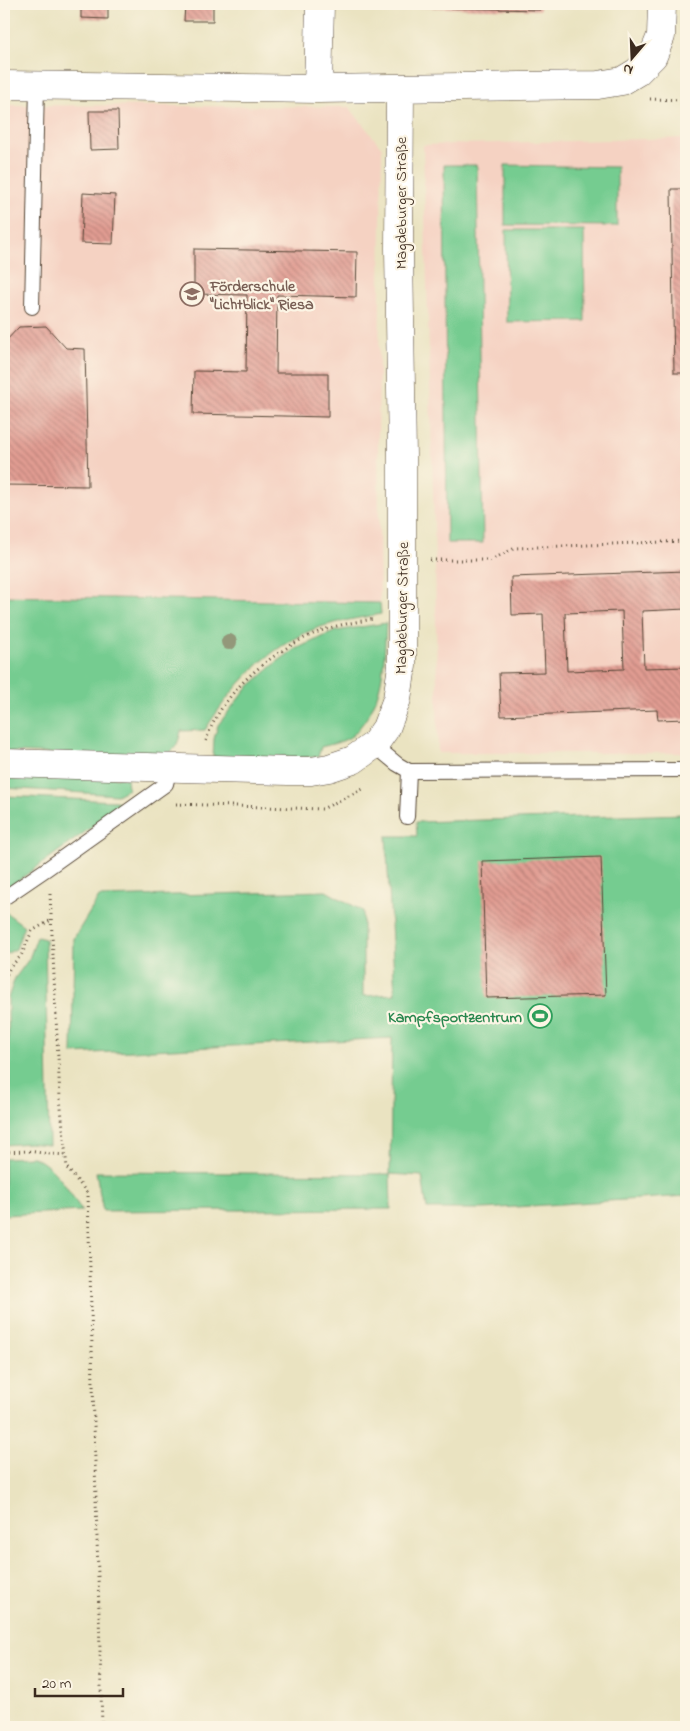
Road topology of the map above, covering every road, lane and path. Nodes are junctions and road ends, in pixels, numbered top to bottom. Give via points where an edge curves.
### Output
1 (320, 4) edge
2 (662, 4) edge
3 (4, 85) edge
4 (37, 86) junction
5 (400, 88) junction
6 (318, 89) junction
7 (32, 308) dead end
8 (686, 541) edge
9 (402, 558) junction
10 (402, 617) junction
11 (374, 745) junction
12 (4, 763) edge
13 (170, 767) junction
14 (205, 770) junction
15 (686, 770) edge
16 (409, 771) junction
17 (407, 817) dead end
18 (48, 868) junction
19 (4, 898) edge
20 (51, 920) junction
21 (5, 972) edge
22 (4, 984) edge
23 (4, 1046) edge
24 (4, 1101) edge
25 (4, 1152) edge
26 (66, 1154) junction
27 (102, 1727) edge

1 - 6 street
2 - 5 street via 661,36 653,56 622,81 598,85
3 - 4 street
4 - 6 street
4 - 7 lane
5 - 6 street
5 - 9 street, Magdeburger Straße
8 - 9 path via 515,548 490,560
9 - 10 street, Magdeburger Straße
10 - 11 street, Magdeburger Straße via 402,666 397,699 386,728
10 - 14 path via 349,623 318,632 268,661 243,683 209,731 203,752
11 - 14 street, Magdeburger Straße via 354,760 329,768
11 - 16 lane
12 - 13 street, Magdeburger Straße
13 - 14 street, Magdeburger Straße
13 - 18 lane via 166,784
15 - 16 lane
16 - 17 lane
18 - 19 lane
18 - 20 path
20 - 21 path via 32,931 21,956
20 - 26 path
21 - 22 path
23 - 24 path
25 - 26 path
26 - 27 path via 67,1168 88,1194

